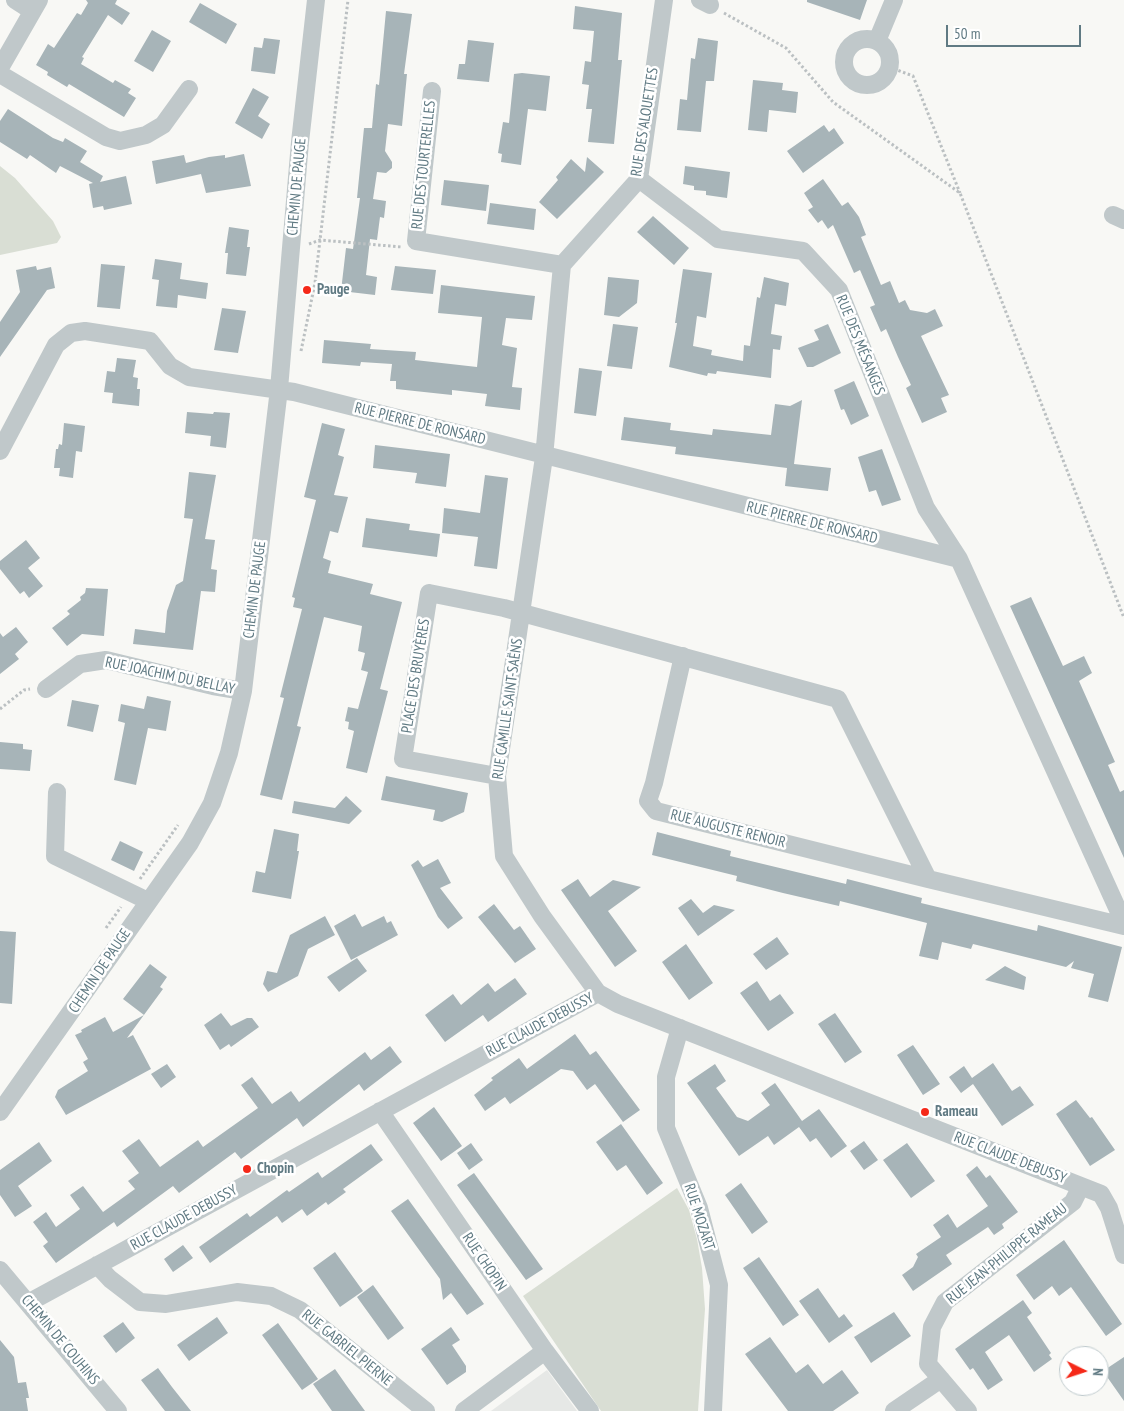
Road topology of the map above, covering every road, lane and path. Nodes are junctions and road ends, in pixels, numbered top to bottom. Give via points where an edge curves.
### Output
1 (14, 0) edge
2 (316, 0) edge
3 (348, 0) edge
4 (664, 0) edge
5 (894, 0) edge
6 (705, 2) edge
7 (35, 5) edge
8 (878, 41) junction
9 (890, 67) junction
10 (0, 68) edge
11 (0, 74) edge
12 (189, 90) dead end
13 (432, 91) dead end
14 (639, 179) junction
15 (960, 193) junction
16 (320, 240) junction
17 (416, 241) junction
18 (562, 265) junction
19 (300, 357) dead end
20 (279, 389) junction
21 (0, 451) edge
22 (544, 456) junction
23 (959, 559) junction
24 (521, 614) junction
25 (1124, 618) edge
26 (683, 656) junction
27 (46, 689) joint
28 (243, 691) junction
29 (0, 709) edge
30 (496, 776) junction
31 (57, 792) dead end
32 (928, 878) junction
33 (148, 901) junction
34 (1124, 924) edge
35 (598, 993) junction
36 (680, 1028) junction
37 (380, 1111) junction
38 (0, 1112) edge
39 (1081, 1186) junction
40 (1124, 1255) edge
41 (97, 1266) junction
42 (0, 1270) edge
43 (28, 1303) junction
44 (545, 1351) junction
45 (941, 1378) junction
46 (118, 1411) edge
47 (426, 1411) edge
48 (464, 1411) edge
49 (590, 1411) edge
50 (713, 1411) edge
51 (894, 1411) edge
52 (968, 1411) edge

1 - 7 street
2 - 20 street, CHEMIN DE PAUGE
3 - 16 path
4 - 14 street, RUE DES ALOUETTES
5 - 8 street
6 - 15 path via 786,48 833,102
7 - 10 street
8 - 9 street via 888,52
8 - 9 street via 855,41 845,53 844,68 853,81 868,85 882,80
9 - 15 path via 913,76
11 - 12 street via 106,137 120,141 146,135 162,125
13 - 17 street, RUE DES TOURTERELLES
14 - 18 street, RUE DES ALOUETTES
14 - 23 street, RUE DES MÉSANGES via 718,239 803,251 839,290 926,508
15 - 25 path
16 - 17 path via 400,248
16 - 19 path
17 - 18 street, RUE DES TOURTERELLES
18 - 22 street
20 - 21 street, RUE PIERRE DE RONSARD via 189,377 170,366 156,346 146,340 78,331 56,345
20 - 22 street, RUE PIERRE DE RONSARD
20 - 28 street, CHEMIN DE PAUGE
22 - 23 street, RUE PIERRE DE RONSARD
22 - 24 street, RUE CAMILLE SAINT-SAËNS
23 - 34 street
24 - 26 street
24 - 30 street, RUE CAMILLE SAINT-SAËNS
24 - 30 street, PLACE DES BRUYÈRES via 429,593 404,758
26 - 32 street via 838,699
26 - 32 street, RUE AUGUSTE RENOIR via 648,801 656,810
27 - 28 street, RUE JOACHIM DU BELLAY via 80,664 106,660
27 - 29 path via 24,690
28 - 33 street, CHEMIN DE PAUGE via 229,753 212,803 190,843
30 - 35 street, RUE CAMILLE SAINT-SAËNS via 504,856 542,916
31 - 33 street via 55,856
32 - 34 street, RUE AUGUSTE RENOIR
33 - 38 street, CHEMIN DE PAUGE
35 - 36 street, RUE CLAUDE DEBUSSY
35 - 37 street, RUE CLAUDE DEBUSSY
36 - 39 street, RUE CLAUDE DEBUSSY
36 - 50 street, RUE MOZART via 666,1077 666,1128 699,1208 719,1285
37 - 41 street, RUE CLAUDE DEBUSSY
37 - 44 street, RUE CHOPIN
39 - 40 street, RUE CLAUDE DEBUSSY via 1101,1194
39 - 45 street, RUE JEAN-PHILIPPE RAMEAU via 1073,1202 945,1302 932,1327 928,1364
41 - 43 street, RUE CLAUDE DEBUSSY
41 - 47 street, RUE GABRIEL PIERNE via 140,1302 166,1304 237,1292 271,1296 300,1310
42 - 43 street, CHEMIN DE COUHINS
43 - 46 street, CHEMIN DE COUHINS
44 - 48 street
44 - 49 street, RUE CHOPIN
45 - 51 street
45 - 52 street, RUE JEAN-PHILIPPE RAMEAU

